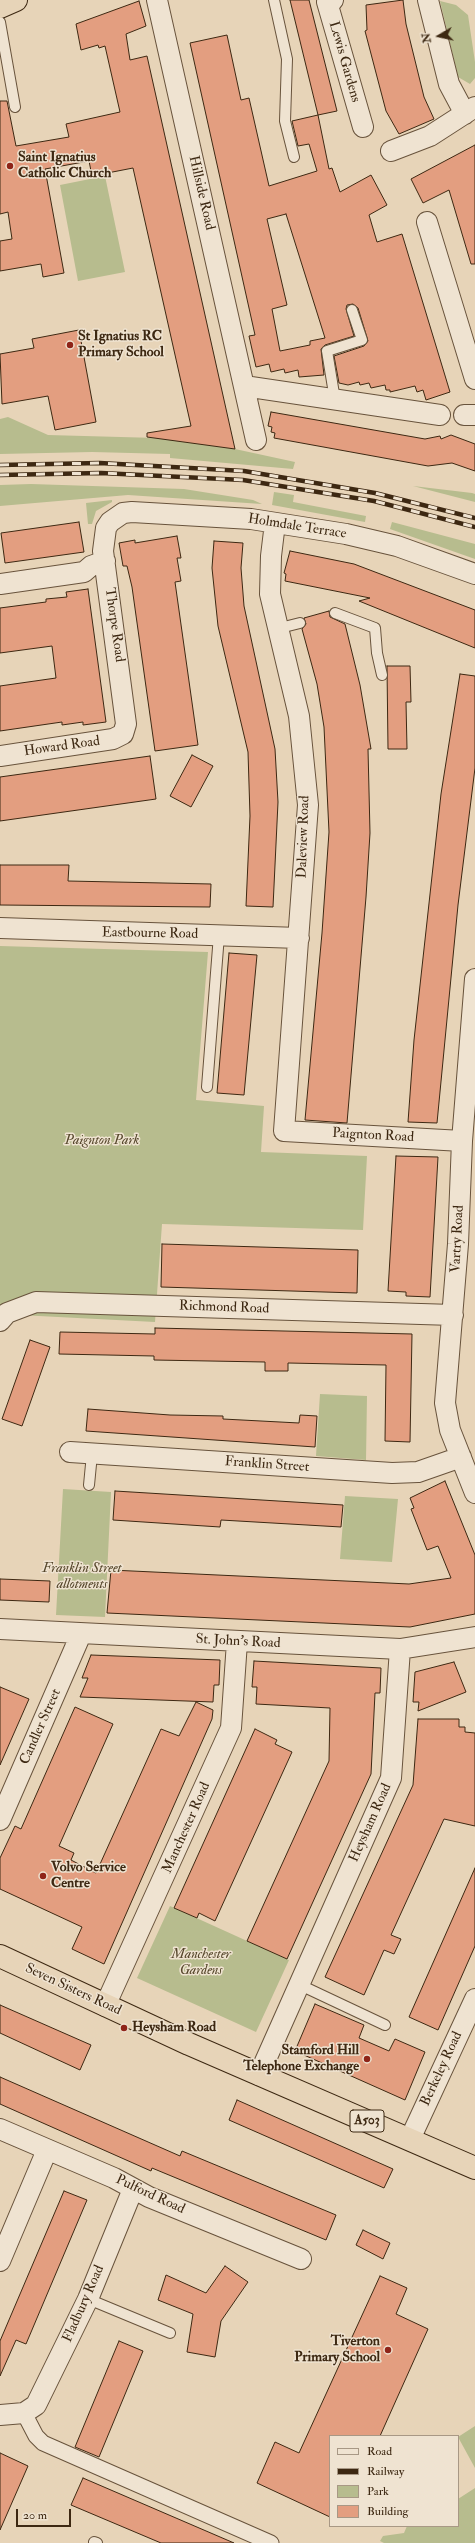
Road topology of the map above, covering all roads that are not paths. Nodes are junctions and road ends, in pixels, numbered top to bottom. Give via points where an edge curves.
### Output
1 (16, 0) edge
2 (157, 0) edge
3 (274, 0) edge
4 (333, 0) edge
5 (428, 0) edge
6 (0, 7) edge
7 (0, 22) edge
8 (15, 107) dead end
9 (470, 110) edge
10 (363, 127) dead end
11 (391, 151) dead end
12 (294, 157) dead end
13 (426, 222) dead end
14 (352, 310) dead end
15 (475, 379) edge
16 (244, 386) junction
17 (335, 400) junction
18 (440, 415) joint
19 (470, 415) edge
20 (256, 440) dead end
21 (115, 518) joint
22 (275, 523) junction
23 (105, 562) junction
24 (475, 574) edge
25 (0, 584) edge
26 (335, 613) dead end
27 (300, 623) dead end
28 (280, 628) junction
29 (382, 675) dead end
30 (123, 734) joint
31 (0, 756) edge
32 (0, 928) edge
33 (219, 935) junction
34 (299, 938) junction
35 (475, 979) edge
36 (207, 1087) dead end
37 (284, 1131) joint
38 (462, 1140) junction
39 (453, 1315) junction
40 (0, 1321) edge
41 (70, 1452) dead end
42 (92, 1454) junction
43 (461, 1457) junction
44 (89, 1486) dead end
45 (475, 1493) edge
46 (0, 1629) edge
47 (81, 1634) junction
48 (475, 1637) edge
49 (237, 1642) junction
50 (400, 1649) junction
51 (0, 1820) edge
52 (0, 1956) edge
53 (298, 1984) junction
54 (475, 1998) edge
55 (105, 2006) junction
56 (385, 2025) dead end
57 (259, 2075) junction
58 (0, 2129) edge
59 (410, 2139) junction
60 (47, 2150) junction
61 (475, 2168) edge
62 (133, 2189) junction
63 (301, 2259) dead end
64 (0, 2261) edge
65 (88, 2299) junction
66 (170, 2333) dead end
67 (24, 2413) junction
68 (0, 2415) edge
69 (271, 2543) edge

1 - 6 highway
2 - 16 street, Hillside Road
3 - 12 lane via 287,59 285,120
4 - 10 street, Lewis Gardens via 327,2
5 - 9 street via 449,84
7 - 8 lane
9 - 11 street via 430,136
13 - 15 street
14 - 17 lane via 362,340 327,351
16 - 17 street
16 - 20 street, Hillside Road
17 - 18 street
18 - 19 lane
21 - 22 street, Holmdale Terrace via 123,513 132,512
21 - 23 street, Thorpe Road via 106,528 103,539
22 - 24 street, Holmdale Terrace via 346,534 397,546
22 - 28 street, Daleview Road via 270,580 272,604
23 - 25 street via 91,566 84,572
23 - 30 street, Thorpe Road via 126,724
26 - 29 lane via 375,628
27 - 28 lane
28 - 34 street, Daleview Road via 299,716 308,805
30 - 31 street, Howard Road via 114,739
32 - 33 street, Eastbourne Road
33 - 34 street, Eastbourne Road
33 - 36 lane
34 - 37 street, Daleview Road
35 - 38 street, Vartry Road
37 - 38 street, Paignton Road
38 - 39 street, Vartry Road
39 - 40 street, Richmond Road via 36,1302 8,1313
39 - 43 street, Vartry Road via 445,1403 450,1430
41 - 42 street, Franklin Street
42 - 43 street, Franklin Street via 392,1473 418,1472
42 - 44 lane
43 - 45 street, Vartry Road
46 - 47 street, St. John's Road
47 - 49 street, St. John's Road
47 - 51 street, Candler Street
48 - 50 street, St. John's Road
49 - 50 street, St. John's Road
49 - 55 street, Manchester Road via 231,1728
50 - 53 street, Heysham Road via 391,1778
52 - 55 highway, Seven Sisters Road / A503
53 - 56 lane
53 - 57 street, Heysham Road
54 - 59 street, Berkeley Road
55 - 57 highway, Seven Sisters Road / A503
57 - 59 highway, Seven Sisters Road / A503
58 - 60 street, Pulford Road
59 - 61 highway, Seven Sisters Road / A503
60 - 62 street, Pulford Road via 112,2177
60 - 64 street
62 - 63 street, Pulford Road
62 - 65 street, Fladbury Road
65 - 66 lane
65 - 67 street, Fladbury Road via 36,2405
67 - 68 street
67 - 69 street via 43,2444

